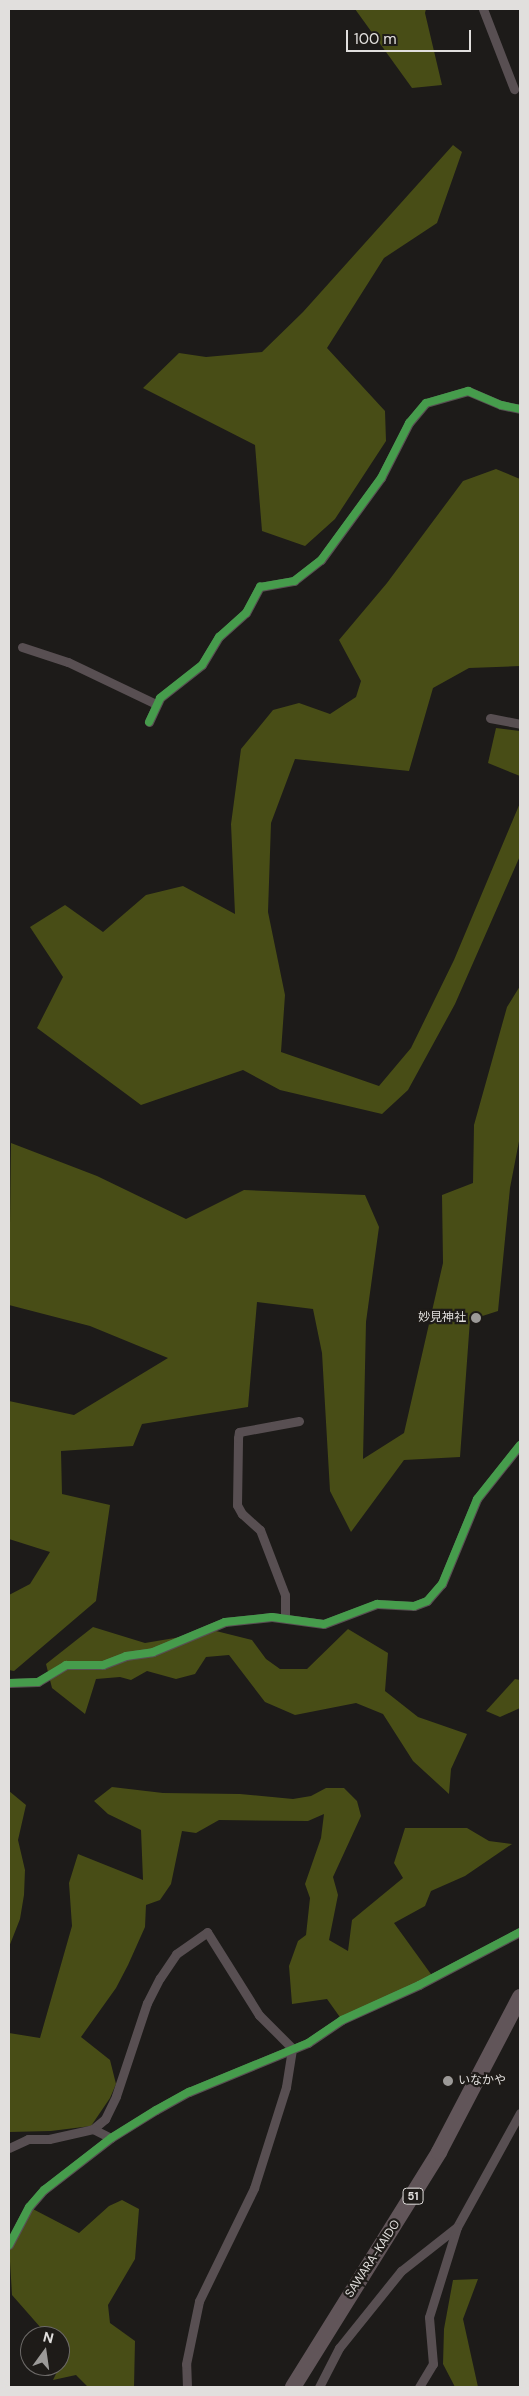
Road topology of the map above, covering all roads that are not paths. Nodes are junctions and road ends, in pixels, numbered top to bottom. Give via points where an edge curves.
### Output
1 (482, 9) edge
2 (514, 89) dead end
3 (520, 409) edge
4 (22, 647) dead end
5 (156, 704) junction
6 (490, 718) dead end
7 (149, 722) dead end
8 (520, 724) edge
9 (299, 1421) dead end
10 (520, 1445) edge
11 (285, 1618) junction
12 (9, 1683) edge
13 (520, 1932) edge
14 (520, 1997) edge
15 (292, 2048) junction
16 (520, 2113) edge
17 (93, 2129) junction
18 (111, 2138) junction
19 (9, 2148) edge
20 (457, 2227) junction
21 (9, 2245) edge
22 (187, 2387) edge
23 (292, 2387) edge
24 (319, 2387) edge
25 (419, 2387) edge

1 - 2 street
3 - 5 street via 501,406 468,390 426,403 409,423 381,478 321,560 294,581 260,587 246,613 219,637 202,665
4 - 5 street via 68,662
5 - 7 street
6 - 8 street
9 - 11 street via 239,1432 238,1438 237,1506 260,1530 285,1595
10 - 11 street via 477,1499 442,1584 427,1601 414,1606 377,1604 324,1624
11 - 12 street via 225,1622 153,1652 126,1656 103,1665 66,1665 38,1682
13 - 15 street via 419,1985 342,2020 308,2043
14 - 23 highway, SAWARA-KAIDO / 51 via 439,2152
15 - 17 street via 259,2015 207,1932 176,1954 160,1978 148,2003 116,2096 105,2119
15 - 18 street via 189,2092
15 - 22 street via 286,2087 254,2188 199,2301 186,2364
16 - 20 street
17 - 18 street
17 - 19 street via 49,2139 28,2138
18 - 21 street via 44,2190 29,2207
20 - 24 street via 401,2271 339,2348
20 - 25 street via 428,2317 433,2364

